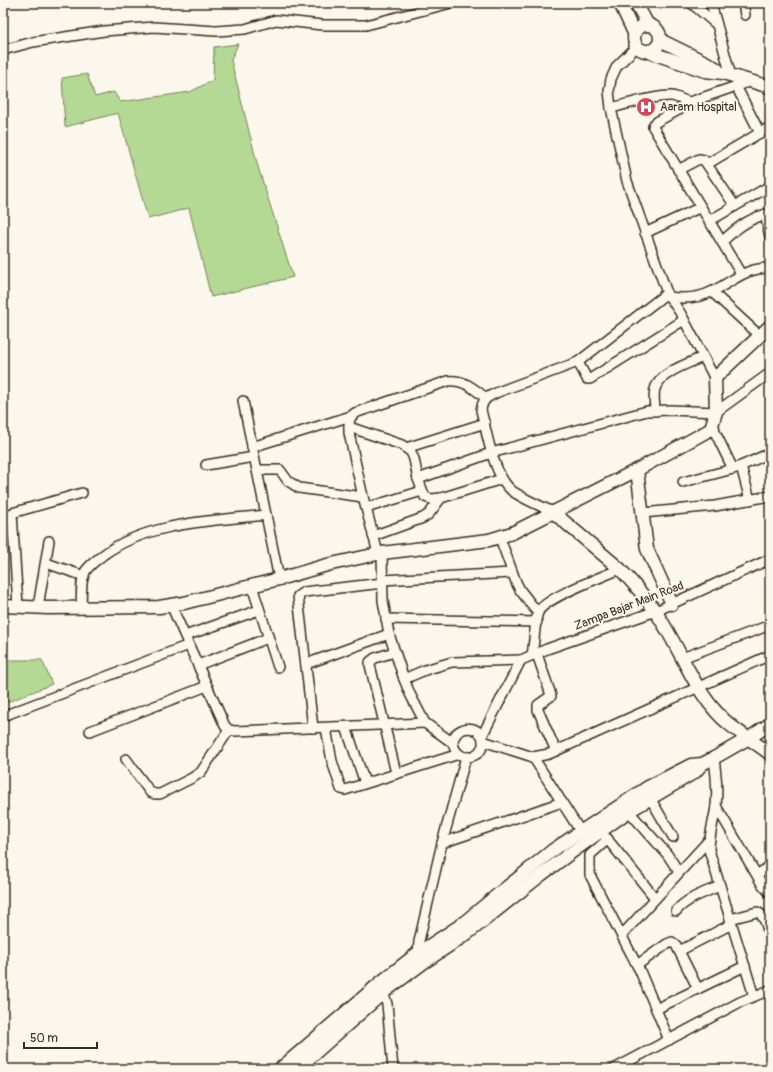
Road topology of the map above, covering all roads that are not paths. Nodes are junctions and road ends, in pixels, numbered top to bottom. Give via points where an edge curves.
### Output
1 (451, 3) edge
2 (620, 3) edge
3 (636, 3) edge
4 (691, 3) edge
5 (711, 3) edge
6 (743, 3) edge
7 (745, 15) dead end
8 (716, 24) junction
9 (648, 25) junction
10 (634, 33) junction
11 (660, 40) junction
12 (636, 47) junction
13 (3, 50) edge
14 (649, 52) junction
15 (730, 78) junction
16 (770, 87) edge
17 (697, 100) junction
18 (611, 108) junction
19 (770, 127) edge
20 (760, 133) junction
21 (707, 164) junction
22 (678, 170) junction
23 (770, 186) edge
24 (735, 206) junction
25 (701, 207) junction
26 (767, 214) edge
27 (709, 221) junction
28 (646, 233) junction
29 (770, 237) edge
30 (722, 242) junction
31 (770, 268) edge
32 (741, 274) junction
33 (712, 292) junction
34 (668, 295) junction
35 (684, 320) junction
36 (770, 326) edge
37 (760, 336) junction
38 (703, 357) junction
39 (578, 362) junction
40 (770, 373) edge
41 (715, 379) junction
42 (486, 398) junction
43 (242, 401) dead end
44 (655, 411) junction
45 (716, 412) junction
46 (351, 416) junction
47 (484, 423) junction
48 (349, 427) junction
49 (713, 428) junction
50 (252, 447) junction
51 (406, 448) junction
52 (491, 452) junction
53 (770, 453) edge
54 (254, 457) junction
55 (206, 465) dead end
56 (737, 467) junction
57 (257, 470) junction
58 (637, 470) junction
59 (502, 478) junction
60 (418, 479) junction
61 (683, 482) dead end
62 (422, 491) junction
63 (82, 493) dead end
64 (770, 496) edge
65 (363, 497) junction
66 (441, 498) junction
67 (750, 500) junction
68 (366, 508) junction
69 (552, 512) junction
70 (643, 512) junction
71 (266, 515) junction
72 (373, 536) junction
73 (500, 538) junction
74 (49, 541) dead end
75 (380, 553) junction
76 (770, 559) edge
77 (46, 562) junction
78 (620, 569) junction
79 (512, 573) junction
80 (84, 576) junction
81 (278, 579) junction
82 (382, 582) junction
83 (252, 586) junction
84 (672, 604) junction
85 (171, 605) junction
86 (3, 606) edge
87 (18, 606) junction
88 (38, 607) junction
89 (81, 608) junction
90 (259, 610) junction
91 (656, 611) junction
92 (538, 617) junction
93 (386, 619) junction
94 (770, 625) edge
95 (389, 634) junction
96 (185, 636) junction
97 (268, 638) junction
98 (189, 645) junction
99 (394, 652) junction
100 (534, 655) junction
101 (770, 655) edge
102 (682, 658) junction
103 (521, 660) junction
104 (306, 664) junction
105 (198, 665) junction
106 (278, 667) dead end
107 (404, 679) junction
108 (207, 686) junction
109 (698, 687) junction
110 (3, 716) edge
111 (425, 723) junction
112 (770, 724) edge
113 (384, 725) junction
114 (346, 727) junction
115 (313, 728) junction
116 (326, 728) junction
117 (90, 730) dead end
118 (229, 730) junction
119 (483, 738) junction
120 (749, 738) junction
121 (453, 743) junction
122 (556, 751) junction
123 (770, 754) edge
124 (463, 756) junction
125 (533, 757) junction
126 (126, 758) dead end
127 (714, 758) junction
128 (702, 764) junction
129 (396, 773) junction
130 (365, 783) junction
131 (650, 798) junction
132 (562, 802) junction
133 (716, 806) junction
134 (626, 807) junction
135 (601, 831) junction
136 (584, 836) junction
137 (673, 837) dead end
138 (709, 840) junction
139 (442, 843) junction
140 (770, 866) edge
141 (679, 872) junction
142 (757, 875) junction
143 (720, 886) junction
144 (770, 893) edge
145 (655, 898) junction
146 (676, 911) dead end
147 (731, 921) junction
148 (622, 935) junction
149 (770, 938) edge
150 (678, 951) junction
151 (421, 958) junction
152 (637, 965) junction
153 (745, 966) junction
154 (382, 987) junction
155 (698, 988) junction
156 (770, 990) edge
157 (754, 996) junction
158 (656, 1009) junction
159 (669, 1040) junction
160 (280, 1069) edge
161 (296, 1069) edge
162 (393, 1069) edge
163 (614, 1069) edge

1 - 13 street via 366,24 322,26 276,20 245,28 216,31 154,27 104,31 33,42
2 - 10 street
3 - 9 street
4 - 8 street
5 - 8 street
6 - 7 street
8 - 15 street
9 - 10 street via 640,27
9 - 11 street via 659,32
10 - 12 street
11 - 14 street via 657,48
11 - 15 street via 707,63
12 - 14 street
12 - 18 street via 617,66 611,79
14 - 15 street
15 - 16 street via 753,81
15 - 17 street
15 - 20 street
17 - 18 street via 690,102 674,96 663,96
17 - 22 street via 654,124 653,127
18 - 28 street via 627,181
19 - 20 street
20 - 21 street
21 - 22 street via 700,159
21 - 24 street
22 - 25 street
23 - 24 street
24 - 27 street
25 - 27 street
25 - 28 street
26 - 29 street
26 - 30 street via 751,219 735,229
27 - 30 street
28 - 34 street
30 - 32 street
31 - 32 street
32 - 33 street
33 - 34 street via 686,297
33 - 37 street
34 - 35 street
34 - 39 street
35 - 38 street
35 - 39 street via 590,379 587,379
36 - 37 street
37 - 41 street
38 - 41 street
38 - 44 street via 680,366 656,384
39 - 42 street
40 - 45 street
41 - 45 street
42 - 46 street via 462,381 448,380
42 - 47 street via 481,410
43 - 50 street
44 - 45 street
44 - 52 street
45 - 49 street
46 - 48 street
46 - 50 street
47 - 51 street
47 - 52 street
48 - 51 street
48 - 65 street
49 - 56 street
49 - 58 street
50 - 54 street
51 - 60 street via 414,459
52 - 59 street
52 - 60 street
53 - 56 street
54 - 55 street
54 - 57 street
56 - 61 street
56 - 67 street
57 - 65 street via 280,470 288,481 299,488
57 - 71 street
58 - 69 street
58 - 70 street
59 - 66 street
59 - 69 street via 512,491
60 - 62 street
62 - 66 street via 425,497
62 - 68 street
63 - 87 street via 12,513
64 - 67 street
65 - 68 street
66 - 72 street via 423,518
67 - 70 street via 715,506
68 - 72 street
69 - 73 street
69 - 78 street
70 - 84 street via 647,549
71 - 80 street via 151,531 128,539 109,550 94,562
71 - 81 street
72 - 75 street
73 - 75 street
73 - 79 street
74 - 77 street
75 - 81 street
75 - 82 street
76 - 84 street, Zampa Bajar Main Road
77 - 80 street
77 - 88 street
78 - 91 street
78 - 92 street via 547,602
79 - 82 street
79 - 92 street
80 - 89 street
81 - 83 street
82 - 93 street
82 - 104 street via 304,592 298,596
83 - 85 street
83 - 90 street
84 - 91 street, Zampa Bajar Main Road
85 - 89 street via 147,608
85 - 96 street
86 - 87 street
87 - 88 street
88 - 89 street
90 - 96 street
90 - 97 street
91 - 100 street, Zampa Bajar Main Road
91 - 102 street
92 - 93 street
92 - 100 street
93 - 95 street
94 - 102 street
95 - 99 street
95 - 104 street
96 - 98 street
97 - 105 street
97 - 106 street
98 - 105 street
98 - 110 street
99 - 107 street
99 - 113 street via 370,662
100 - 103 street, Zampa Bajar Main Road
100 - 122 street via 551,696 538,705 538,710
101 - 109 street
102 - 109 street
103 - 107 street via 452,662
103 - 119 street
104 - 115 street
105 - 108 street
107 - 111 street
108 - 117 street
108 - 118 street
109 - 120 street via 728,724
109 - 122 street
111 - 113 street
111 - 121 street
112 - 120 street
113 - 114 street
113 - 129 street
114 - 116 street
114 - 130 street
115 - 116 street
115 - 118 street
116 - 130 street via 332,761 341,789
118 - 126 street via 201,772 160,794 150,792
119 - 121 street via 476,729 466,728 458,732
119 - 124 street via 478,754 473,757
119 - 125 street
120 - 123 street
120 - 127 street
121 - 124 street
122 - 125 street
124 - 129 street
124 - 139 street
125 - 132 street
127 - 128 street
127 - 133 street via 717,780
128 - 131 street via 695,772
128 - 134 street via 691,765 648,787
129 - 130 street
131 - 134 street
131 - 137 street
132 - 136 street
132 - 139 street
133 - 138 street
133 - 142 street
134 - 135 street
134 - 141 street via 667,854
135 - 136 street
135 - 145 street
135 - 148 street via 590,855 590,875
136 - 151 street via 548,855
138 - 141 street
138 - 143 street via 709,850
139 - 151 street via 419,940
140 - 142 street
141 - 145 street
142 - 144 street
143 - 146 street via 688,900
143 - 147 street
145 - 148 street
147 - 149 street via 761,913
147 - 150 street
147 - 153 street
148 - 152 street
150 - 152 street via 672,942
150 - 155 street
151 - 154 street
152 - 158 street
153 - 155 street
153 - 157 street
154 - 160 street
154 - 161 street
154 - 162 street via 387,1004
155 - 158 street
156 - 157 street
157 - 159 street
158 - 159 street
159 - 163 street

